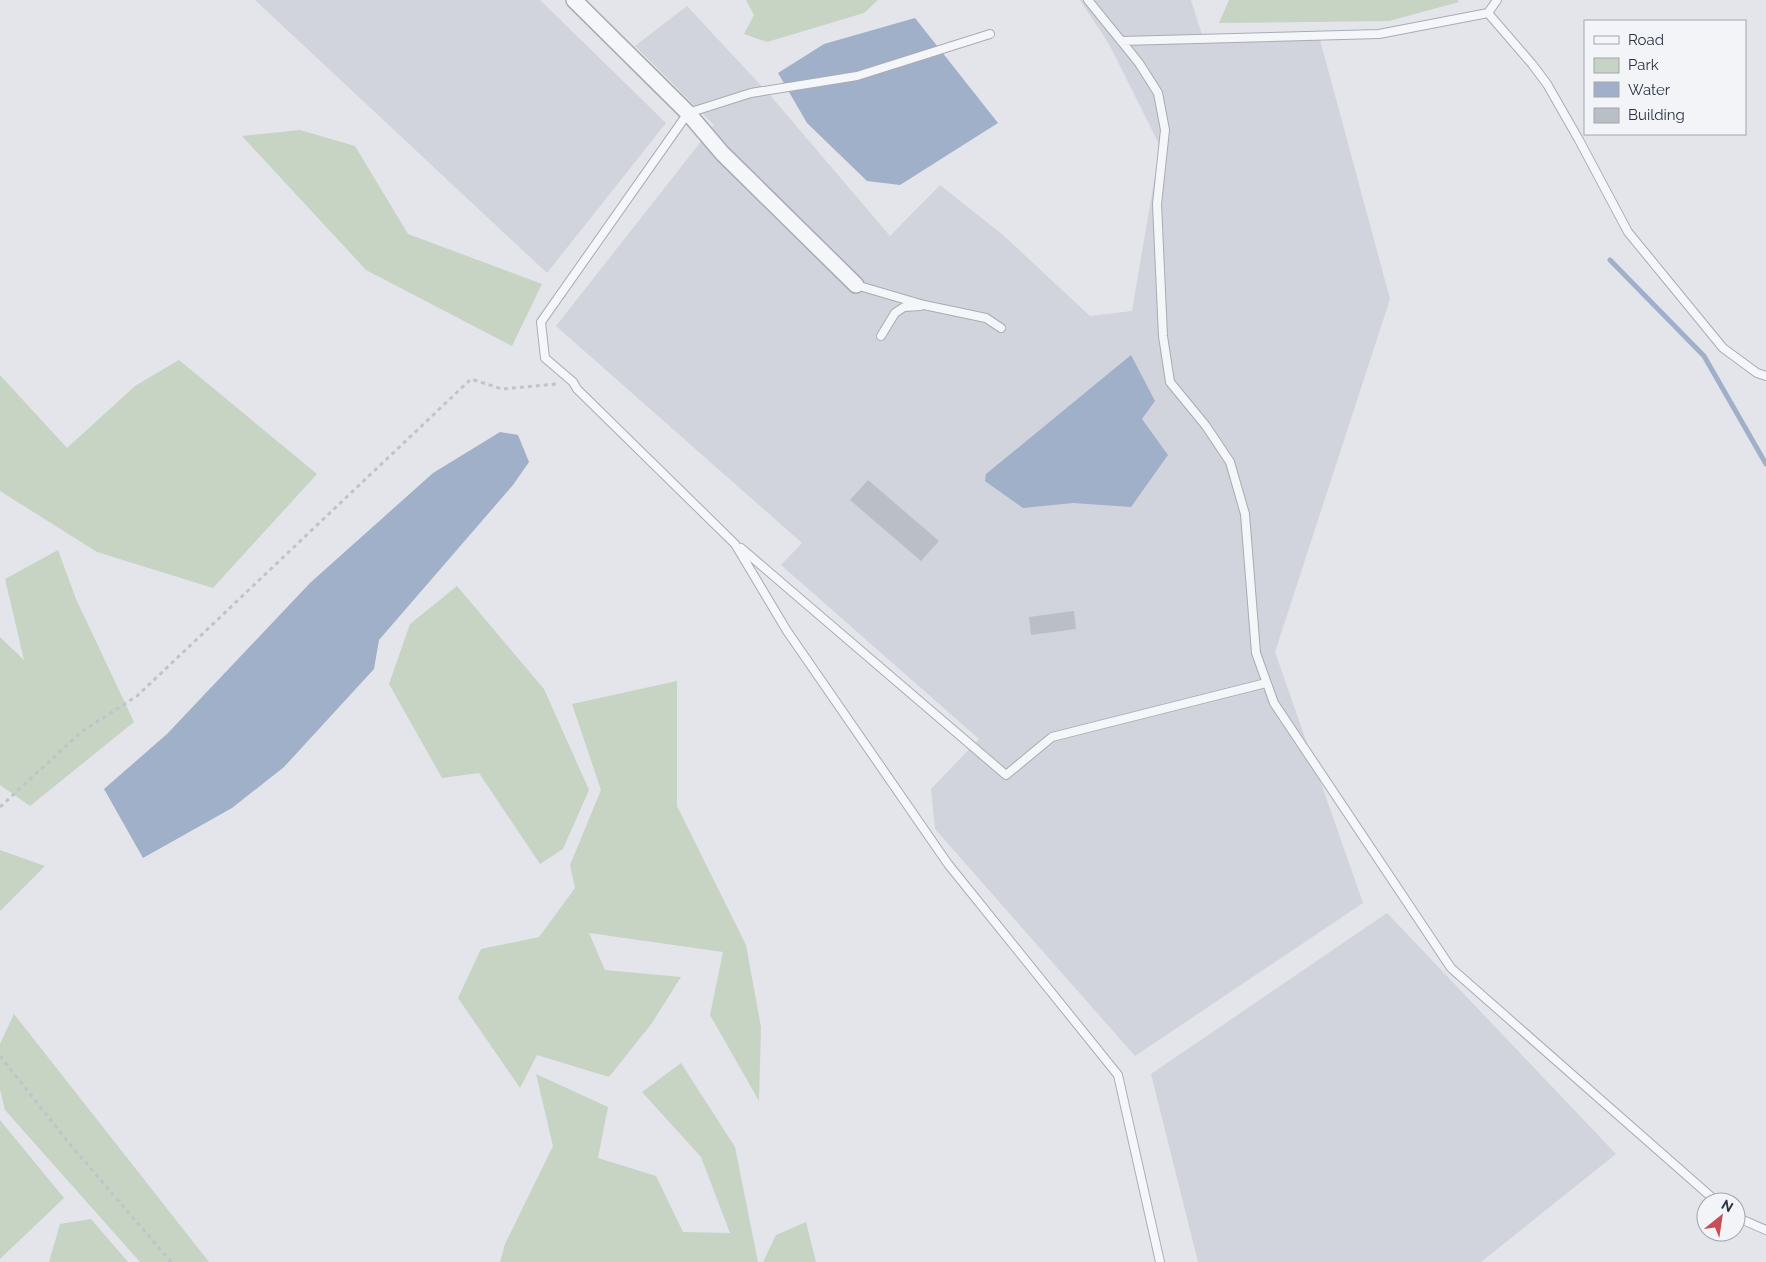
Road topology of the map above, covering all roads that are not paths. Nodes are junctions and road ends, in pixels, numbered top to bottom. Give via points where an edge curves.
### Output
1 (574, 0) edge
2 (1088, 0) edge
3 (1497, 0) edge
4 (1488, 12) junction
5 (990, 34) dead end
6 (1122, 41) junction
7 (688, 113) junction
8 (856, 285) joint
9 (924, 305) junction
10 (1001, 328) dead end
11 (881, 336) dead end
12 (1766, 376) edge
13 (736, 544) junction
14 (1266, 683) junction
15 (1706, 1192) edge
16 (1746, 1221) edge
17 (1766, 1230) edge
18 (1160, 1262) edge

1 - 7 street
2 - 6 lane
3 - 4 lane
4 - 6 lane via 1379,34
4 - 12 lane via 1547,84 1628,232 1723,348
5 - 7 lane via 857,76 751,93
6 - 14 lane via 1158,93 1165,130 1157,204 1162,336 1170,382 1230,462 1245,514 1256,653
7 - 8 street via 722,153
7 - 13 lane via 541,322 545,358
8 - 9 lane
9 - 10 lane via 986,318
9 - 11 lane via 904,307 895,314
13 - 14 lane via 1006,775 1052,738
13 - 18 lane via 787,631 948,864 1118,1075
14 - 15 lane via 1274,703 1451,968
16 - 17 lane

